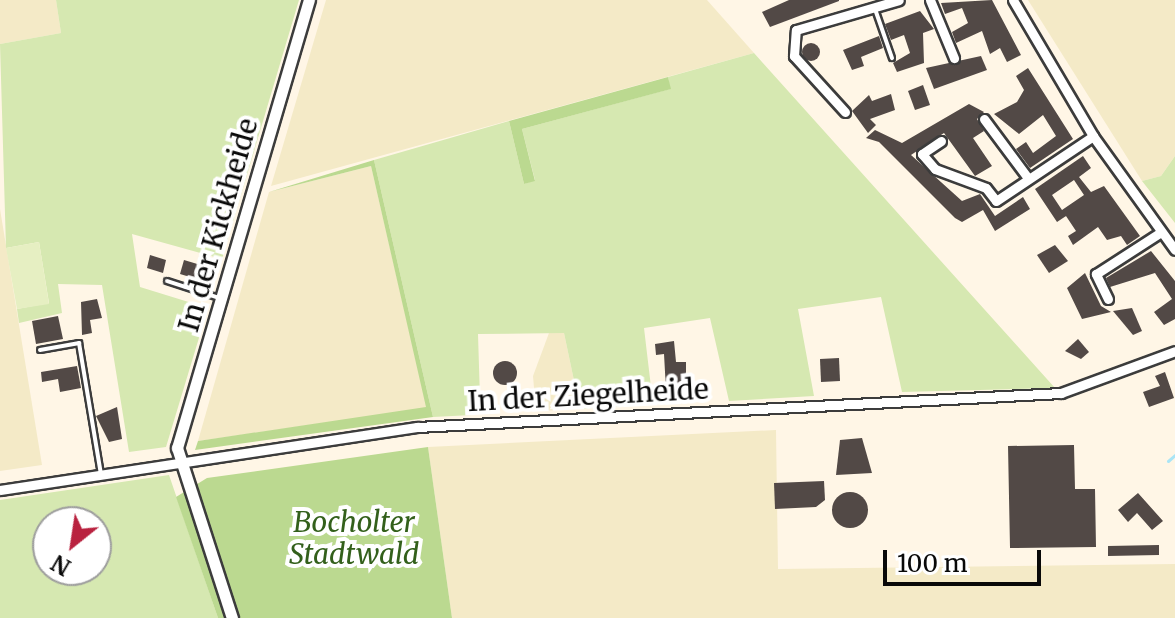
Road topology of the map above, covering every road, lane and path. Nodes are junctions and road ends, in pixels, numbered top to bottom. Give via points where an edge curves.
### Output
1 (309, 0) edge
2 (899, 0) edge
3 (930, 0) edge
4 (1013, 0) edge
5 (875, 9) junction
6 (892, 58) dead end
7 (954, 58) dead end
8 (845, 112) dead end
9 (984, 119) dead end
10 (1093, 136) junction
11 (941, 141) dead end
12 (1028, 178) junction
13 (1161, 232) junction
14 (1175, 250) edge
15 (167, 281) dead end
16 (221, 299) junction
17 (1108, 299) dead end
18 (40, 350) dead end
19 (1175, 351) edge
20 (179, 463) junction
21 (101, 476) junction
22 (0, 490) edge
23 (232, 618) edge

1 - 16 street, In der Kickheide
2 - 5 street
3 - 7 street
4 - 10 street
5 - 6 lane
5 - 8 street via 796,30 794,56
9 - 12 street
10 - 12 street
10 - 13 street
11 - 12 street via 922,154 935,169 986,188 996,201
13 - 14 street
13 - 17 street via 1096,274
15 - 16 lane
16 - 20 street, In der Kickheide
18 - 21 lane via 79,343
19 - 20 street, In der Ziegelheide via 1061,393 417,427
20 - 21 street, In der Ziegelheide
20 - 23 street
21 - 22 street, In der Ziegelheide

